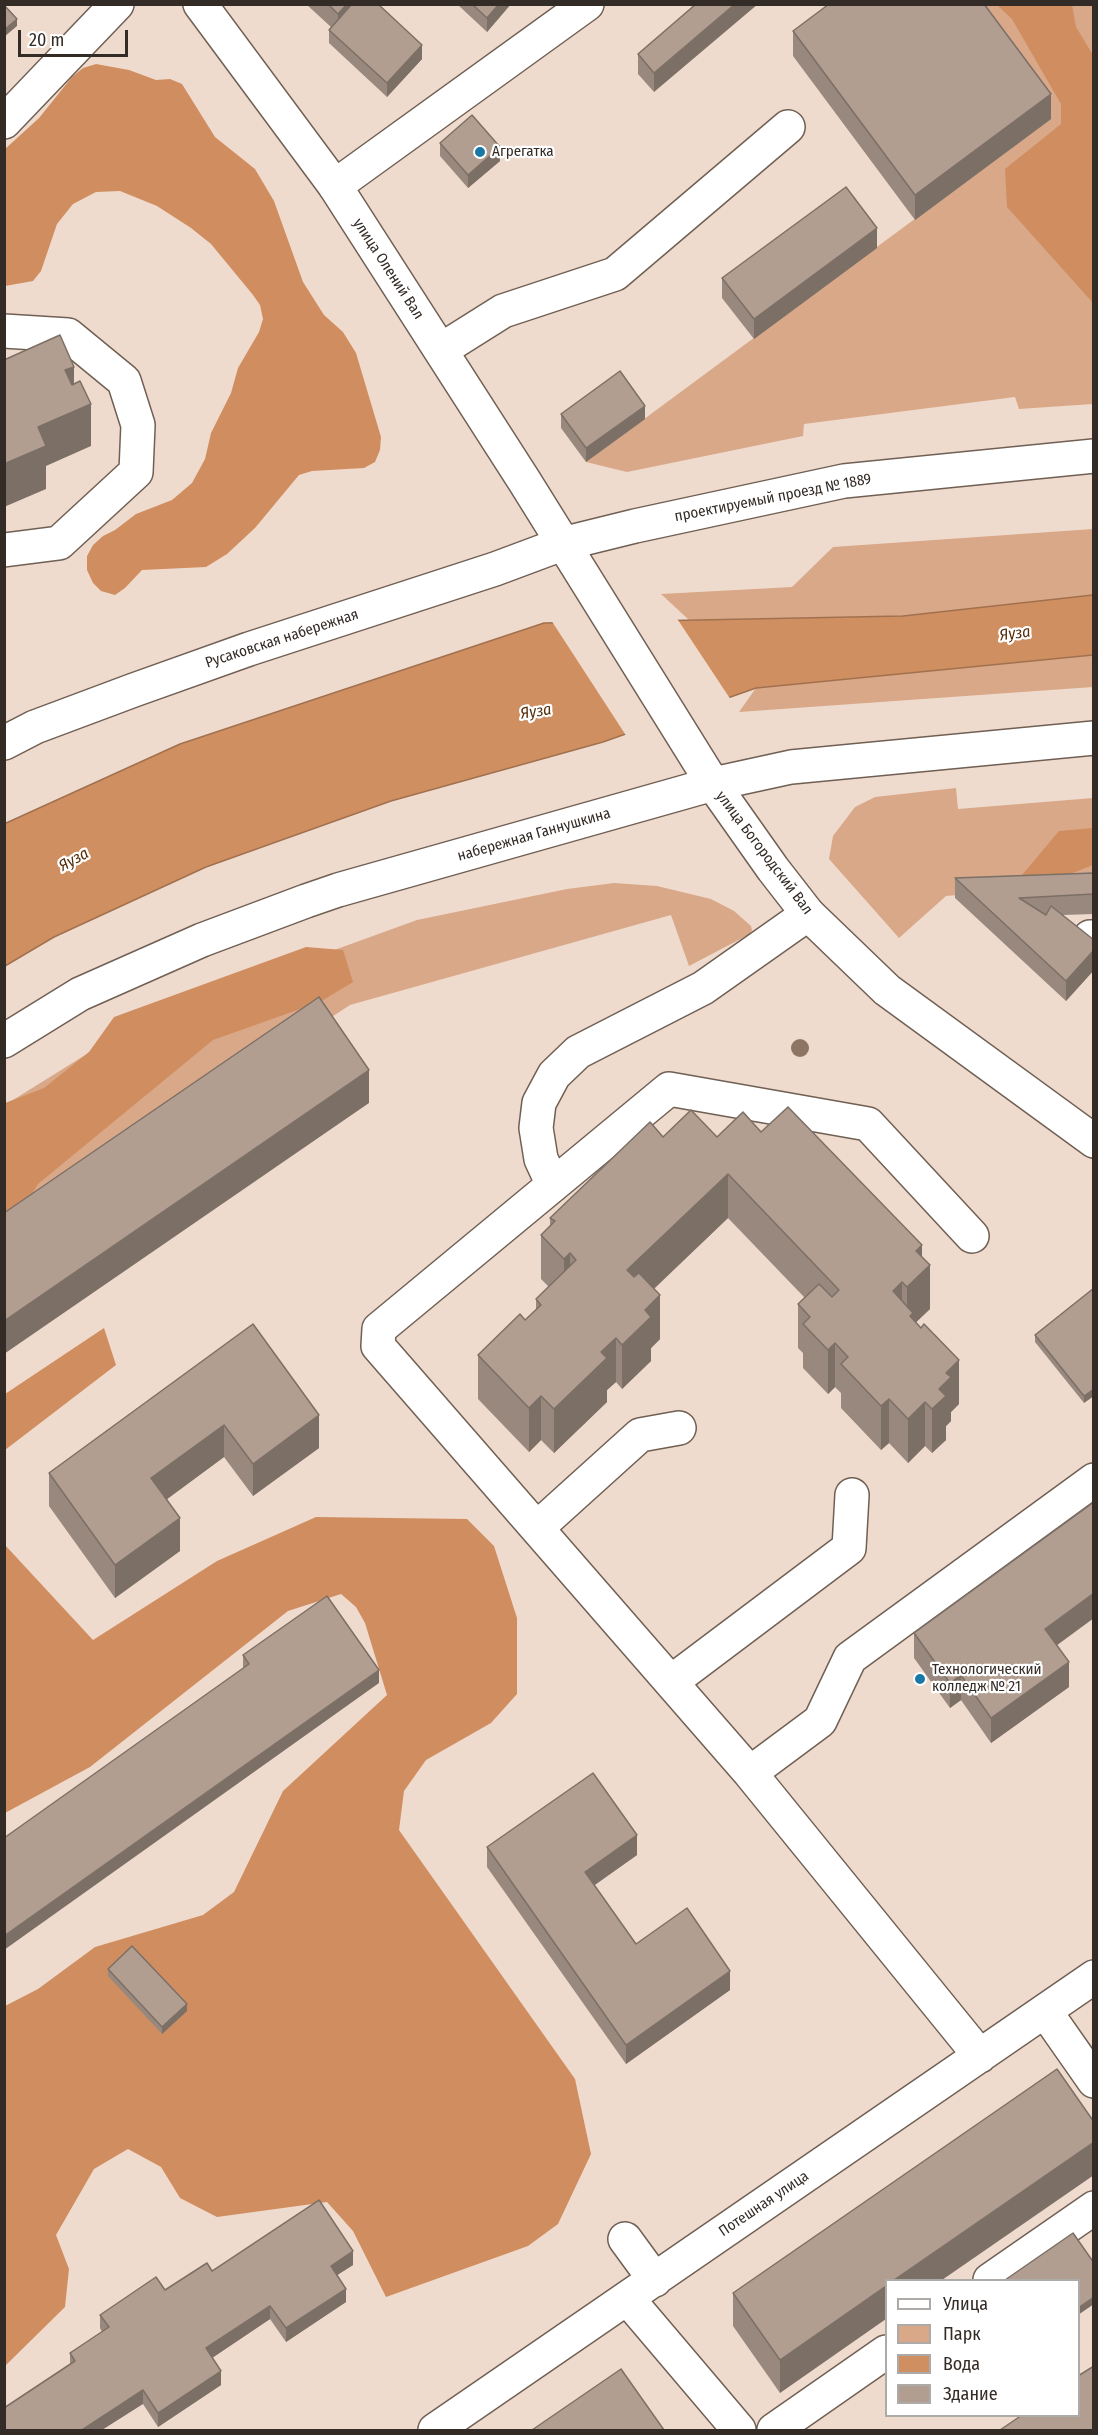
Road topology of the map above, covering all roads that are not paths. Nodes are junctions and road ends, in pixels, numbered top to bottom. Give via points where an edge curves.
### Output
1 (117, 4) edge
2 (200, 4) edge
3 (587, 4) edge
4 (4, 122) edge
5 (788, 127) dead end
6 (335, 186) junction
7 (4, 332) edge
8 (441, 350) junction
9 (1094, 456) edge
10 (562, 544) junction
11 (4, 550) edge
12 (1094, 738) edge
13 (4, 743) edge
14 (713, 784) junction
15 (808, 914) junction
16 (4, 1041) edge
17 (1094, 1141) edge
18 (553, 1185) junction
19 (972, 1236) dead end
20 (679, 1428) dead end
21 (1094, 1480) edge
22 (852, 1495) dead end
23 (537, 1528) junction
24 (671, 1682) junction
25 (750, 1773) junction
26 (1094, 1977) edge
27 (1045, 2011) junction
28 (980, 2056) junction
29 (1094, 2081) edge
30 (1094, 2208) edge
31 (625, 2239) dead end
32 (991, 2279) edge
33 (655, 2280) junction
34 (627, 2298) junction
35 (885, 2353) edge
36 (435, 2430) edge
37 (740, 2430) edge
38 (774, 2430) edge

1 - 4 main road
2 - 6 main road, улица Олений Вал
3 - 6 main road
5 - 8 main road via 615,274 503,311
6 - 8 main road, улица Олений Вал
7 - 11 main road via 68,335 124,381 138,425 136,472 59,543
8 - 10 main road, улица Олений Вал
9 - 10 main road, проектируемый проезд № 1889 via 844,481
10 - 13 main road, Русаковская набережная via 249,649 123,694
10 - 14 main road, улица Богородский Вал
12 - 14 main road, набережная Ганнушкина via 791,767
14 - 15 main road, улица Богородский Вал
14 - 16 main road, набережная Ганнушкина via 338,890 202,940 80,994
15 - 17 main road, улица Богородский Вал via 888,990
15 - 18 main road via 703,988 578,1052 554,1075 539,1103 536,1128 541,1159
18 - 19 main road via 669,1089 868,1124
18 - 23 main road via 379,1329 378,1346
20 - 23 main road via 640,1435
21 - 25 main road via 850,1658 820,1721
22 - 24 main road via 849,1548
23 - 24 main road
24 - 25 main road
25 - 28 main road
26 - 27 main road, Потешная улица
27 - 28 main road, Потешная улица
27 - 29 main road
28 - 33 main road, Потешная улица
30 - 32 main road
31 - 33 main road
33 - 34 main road, Потешная улица
34 - 36 main road, Потешная улица
34 - 37 main road
35 - 38 main road

